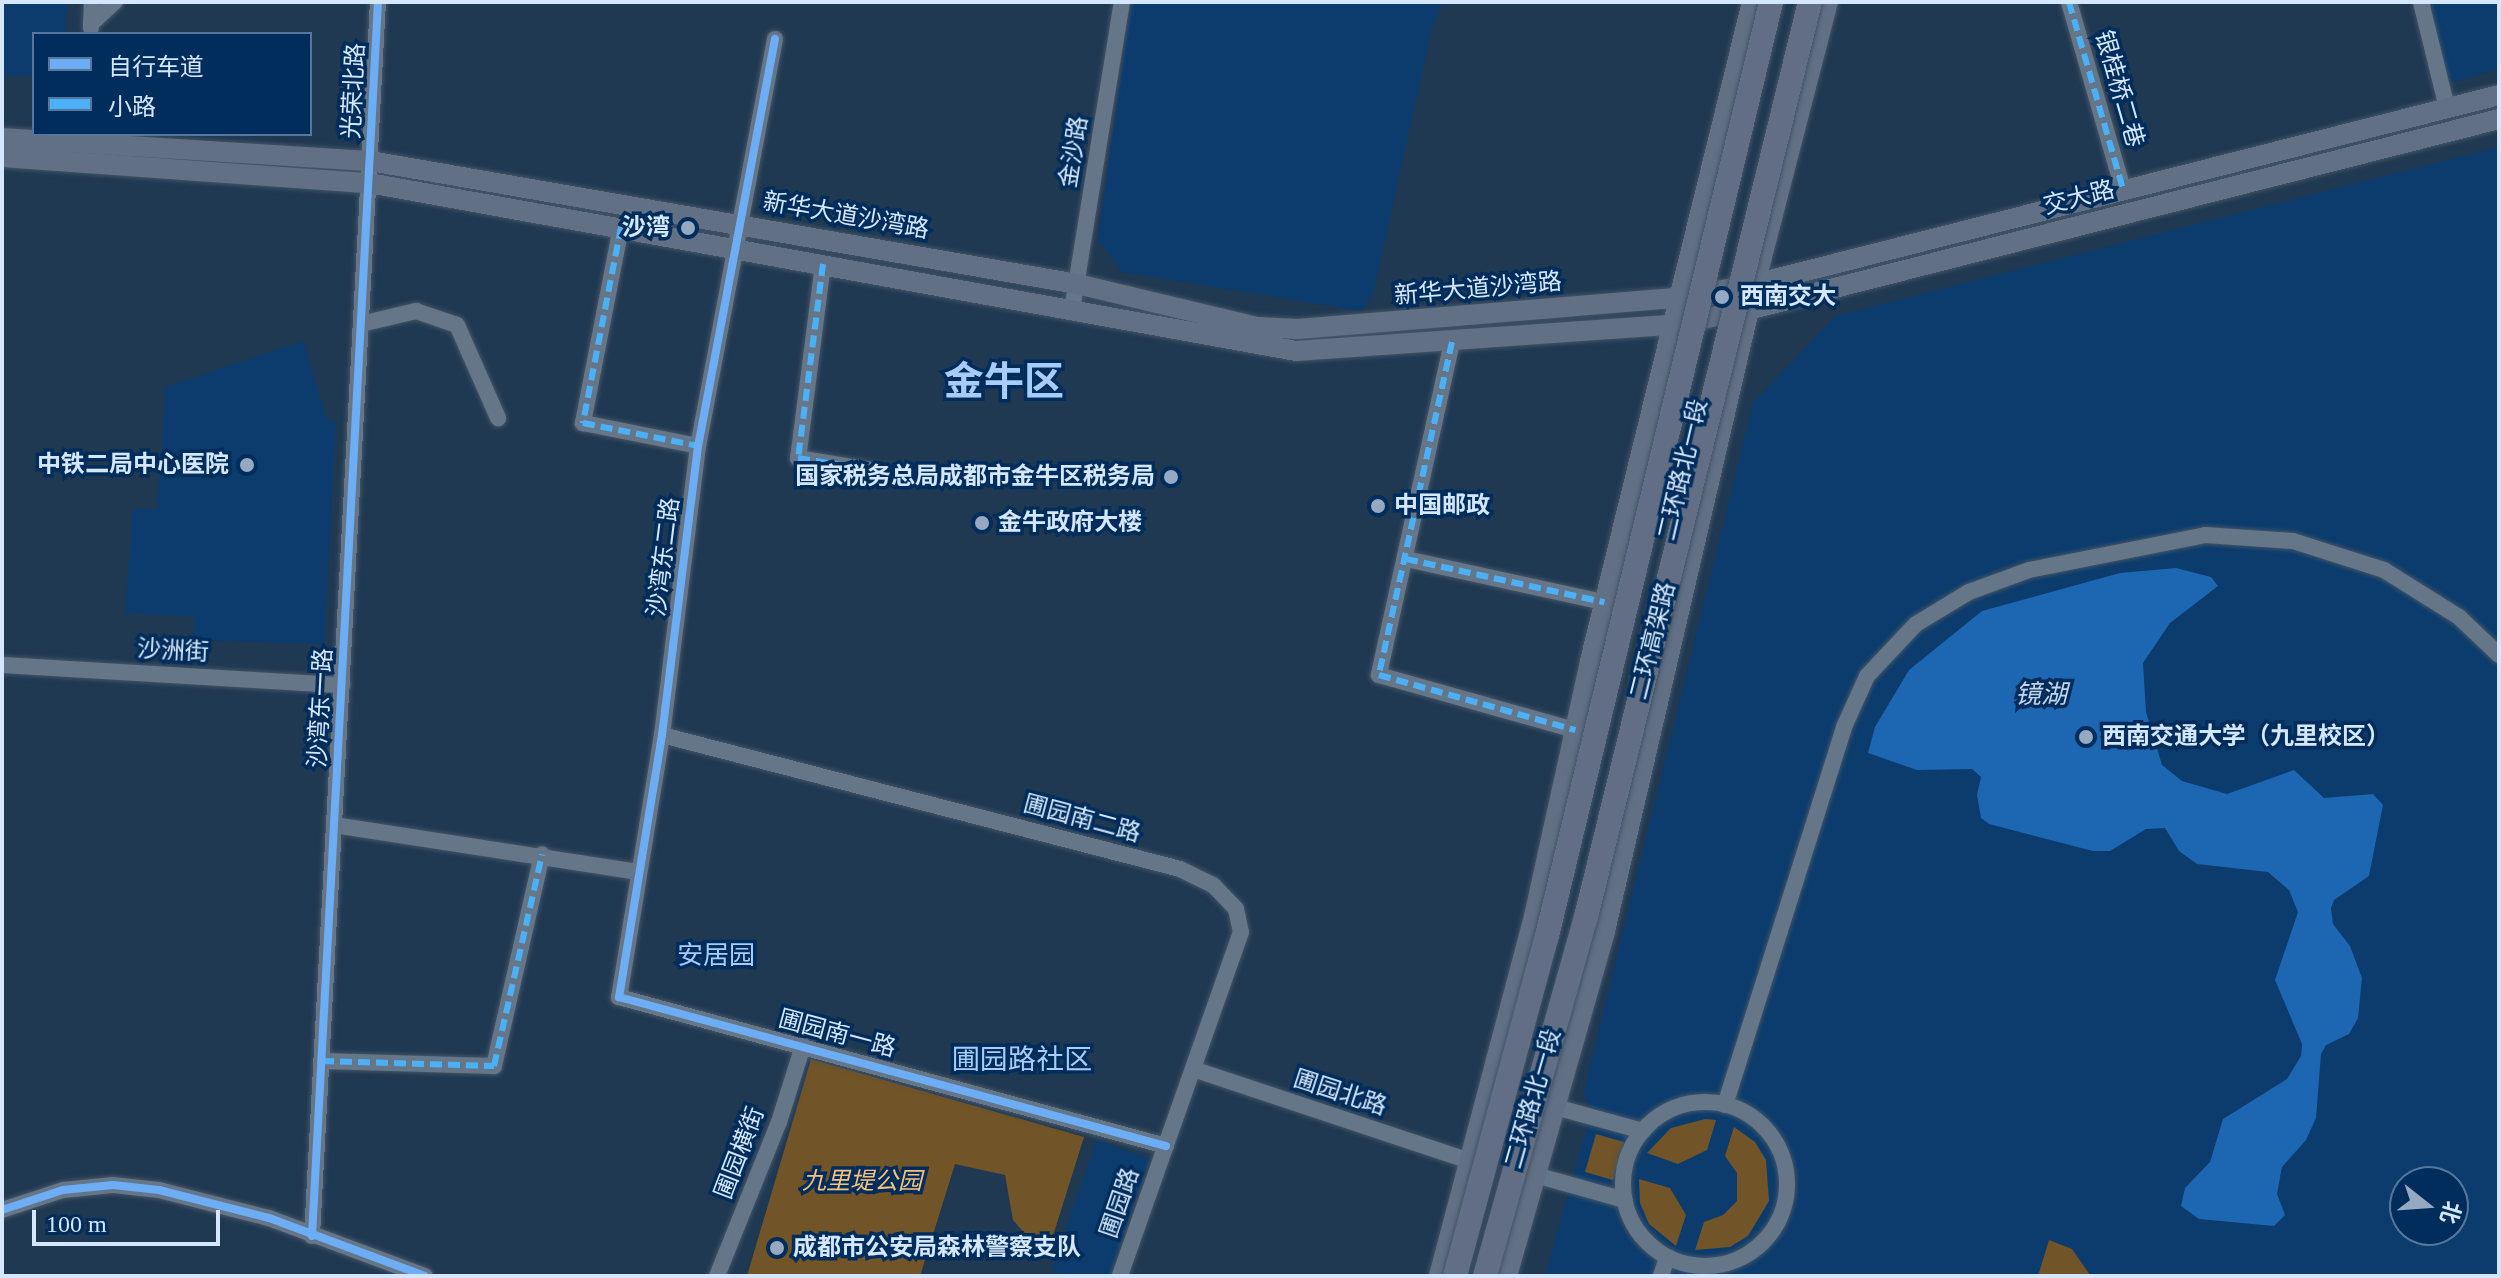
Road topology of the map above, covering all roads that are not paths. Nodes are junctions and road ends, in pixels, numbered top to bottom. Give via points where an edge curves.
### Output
1 (92, 2) edge
2 (115, 2) edge
3 (378, 2) edge
4 (1122, 2) edge
5 (1752, 2) edge
6 (1771, 2) edge
7 (1810, 2) edge
8 (1828, 2) edge
9 (2069, 2) edge
10 (2421, 2) edge
11 (91, 29) edge
12 (775, 39) dead end
13 (2499, 95) edge
14 (2447, 108) junction
15 (2499, 119) edge
16 (2, 138) edge
17 (87, 139) edge
18 (2, 157) edge
19 (370, 161) junction
20 (369, 183) junction
21 (2123, 189) junction
22 (742, 224) junction
23 (621, 227) junction
24 (738, 249) junction
25 (823, 264) junction
26 (1077, 284) junction
27 (1755, 284) junction
28 (1678, 298) junction
29 (1072, 310) junction
30 (1748, 310) junction
31 (361, 324) junction
32 (1671, 325) junction
33 (1452, 342) junction
34 (498, 418) dead end
35 (698, 446) junction
36 (895, 474) dead end
37 (1406, 559) junction
38 (1604, 602) junction
39 (2499, 655) edge
40 (2, 665) edge
41 (342, 685) junction
42 (1575, 730) junction
43 (662, 735) junction
44 (334, 825) junction
45 (542, 854) junction
46 (637, 872) junction
47 (803, 1046) junction
48 (322, 1061) junction
49 (1193, 1069) junction
50 (1725, 1105) junction
51 (1559, 1108) junction
52 (1643, 1131) junction
53 (1166, 1146) junction
54 (1473, 1162) junction
55 (1539, 1176) junction
56 (1625, 1200) junction
57 (2, 1210) edge
58 (312, 1236) junction
59 (1667, 1257) junction
60 (425, 1276) edge
61 (717, 1276) edge
62 (1120, 1276) edge
63 (1439, 1276) edge
64 (1455, 1276) edge
65 (1485, 1276) edge
66 (1507, 1276) edge
67 (1661, 1276) edge

1 - 11 street
2 - 11 street
3 - 19 street, 光荣北路
4 - 26 street, 金沙路
5 - 28 main road, 二环路北一段
6 - 64 highway, 二环高架路, bridge via 1547,936
7 - 65 highway, 二环高架路, bridge via 1587,913
8 - 27 main road, 二环路北一段
9 - 21 street, 银桂桥二巷
10 - 14 street
12 - 22 street, 沙湾东二路
13 - 14 main road, 交大路
14 - 21 main road, 交大路
15 - 30 main road, 交大路
16 - 17 main road, 新华大道沙湾路
17 - 19 main road, 新华大道沙湾路
18 - 20 main road, 新华大道沙湾路
19 - 20 street, 光荣北路
19 - 22 main road, 新华大道沙湾路
20 - 23 main road, 新华大道沙湾路
20 - 31 street, 沙湾东一路
21 - 27 main road, 交大路
22 - 24 street, 沙湾东二路
22 - 26 main road, 新华大道沙湾路
23 - 24 main road, 新华大道沙湾路
23 - 35 street via 583,423
24 - 25 main road, 新华大道沙湾路
24 - 35 street, 沙湾东二路
25 - 29 main road, 新华大道沙湾路
25 - 36 street via 798,458
26 - 28 main road, 新华大道沙湾路 via 1257,327 1298,329
26 - 29 street, 金沙路
27 - 28 main road, 交大路
27 - 30 main road, 二环路北一段
28 - 32 main road, 二环路北一段
29 - 33 main road, 新华大道沙湾路 via 1296,351
30 - 32 main road, 交大路
30 - 51 main road, 二环路北一段
31 - 34 street via 416,311 457,325
31 - 41 street, 沙湾东一路
32 - 33 main road, 新华大道沙湾路
32 - 38 main road, 二环路北一段
33 - 37 street
35 - 43 street, 沙湾东二路
37 - 38 street
37 - 42 street via 1379,675
38 - 42 main road, 二环路北一段
39 - 50 street via 2459,617 2384,570 2293,541 2205,535 2029,570 1969,592 1916,624 1867,676 1844,727
40 - 41 street, 沙洲街
41 - 44 street, 沙湾东一路
42 - 54 main road, 二环路北一段
43 - 46 street, 沙湾东二路
43 - 49 street, 圃园南二路 via 1180,869 1213,885 1236,909 1241,932
44 - 45 street
44 - 48 street, 沙湾东一路
45 - 46 street
45 - 48 street via 494,1066
46 - 47 street, 圃园南一路 via 619,997
47 - 53 street, 圃园南一路
47 - 61 street, 圃园横街
48 - 58 street, 沙湾东一路
49 - 53 street, 圃园南二路
49 - 54 street, 圃园北路
50 - 52 street via 1682,1105
50 - 59 street via 1762,1124 1779,1147 1787,1174 1785,1203 1759,1246 1737,1260 1712,1266
51 - 52 street
51 - 55 main road, 二环路北一段
52 - 56 street via 1625,1164
53 - 62 street, 圃园路
54 - 63 main road, 二环路北一段
55 - 56 street
55 - 66 main road, 二环路北一段
56 - 59 street via 1643,1239
57 - 58 street via 63,1190 113,1185 218,1202
58 - 60 street
59 - 67 street

